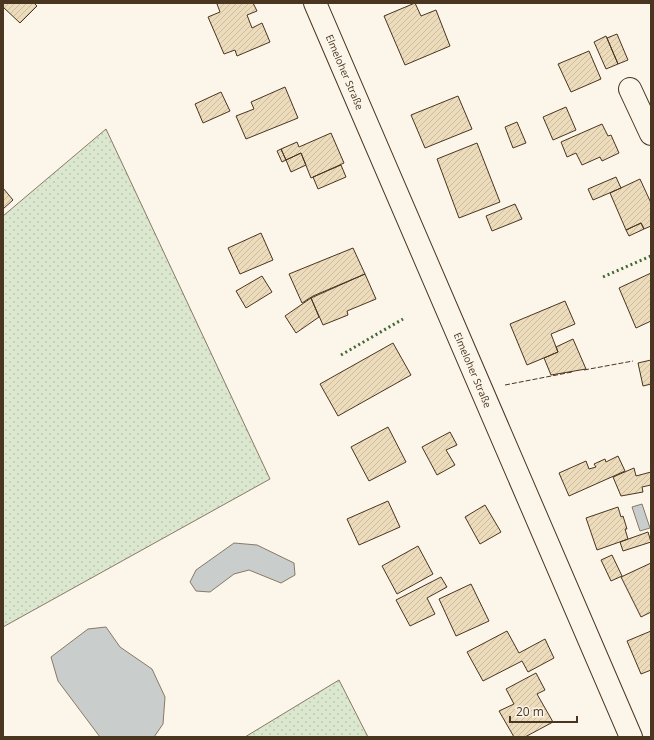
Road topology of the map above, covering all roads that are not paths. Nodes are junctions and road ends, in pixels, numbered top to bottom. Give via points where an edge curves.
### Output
1 (315, 3) edge
2 (630, 88) dead end
3 (651, 134) edge
4 (631, 737) edge

1 - 4 street, Elmeloher Straße
2 - 3 street

